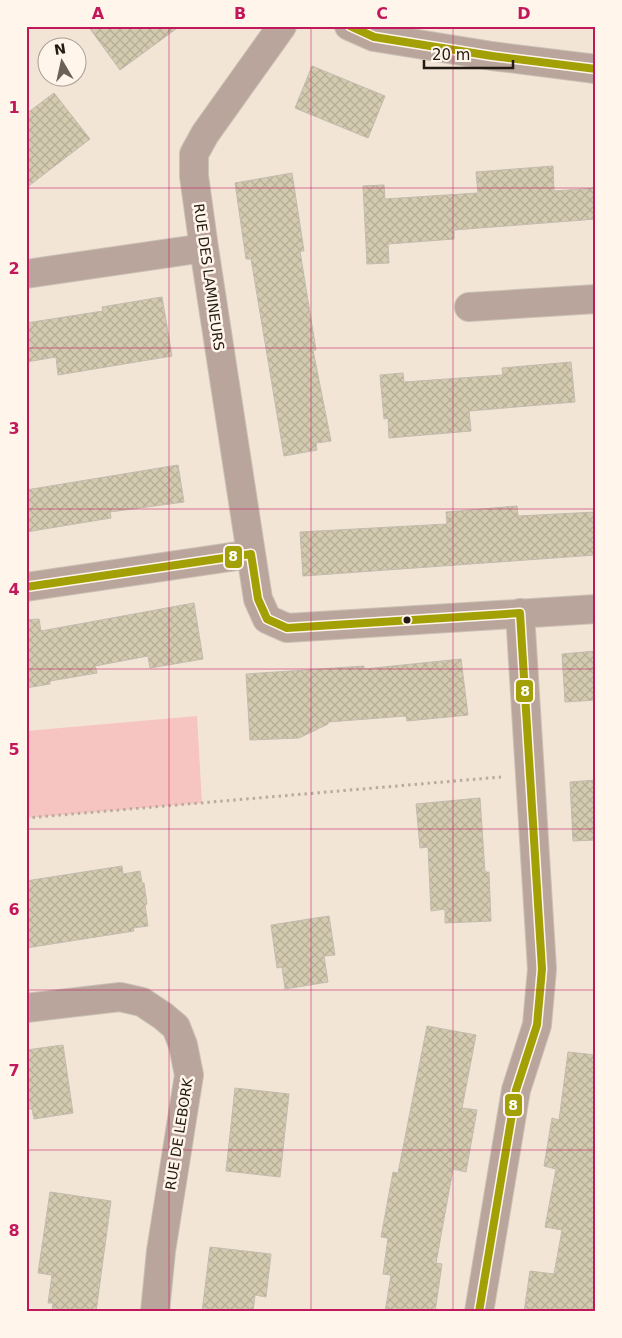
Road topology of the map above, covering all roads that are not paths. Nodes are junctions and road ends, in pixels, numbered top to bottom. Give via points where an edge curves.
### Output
1 (282, 26) edge
2 (349, 26) edge
3 (596, 69) edge
4 (204, 248) junction
5 (26, 274) edge
6 (596, 299) edge
7 (469, 307) dead end
8 (251, 554) junction
9 (26, 588) edge
10 (596, 608) edge
11 (520, 614) junction
12 (26, 1008) edge
13 (155, 1312) edge
14 (479, 1312) edge

1 - 4 street, RUE DES LAMINEURS via 194,154
2 - 3 street via 374,37
4 - 5 street
4 - 8 street, RUE DES LAMINEURS
6 - 7 street
8 - 9 street
8 - 11 street, RUE DES LAMINEURS via 258,599 267,619 286,628
10 - 11 street, RUE DES LAMINEURS
11 - 14 street via 542,969 537,1025 516,1090
12 - 13 street, RUE DE LEBORK via 120,997 142,1002 176,1027 189,1075 161,1252

